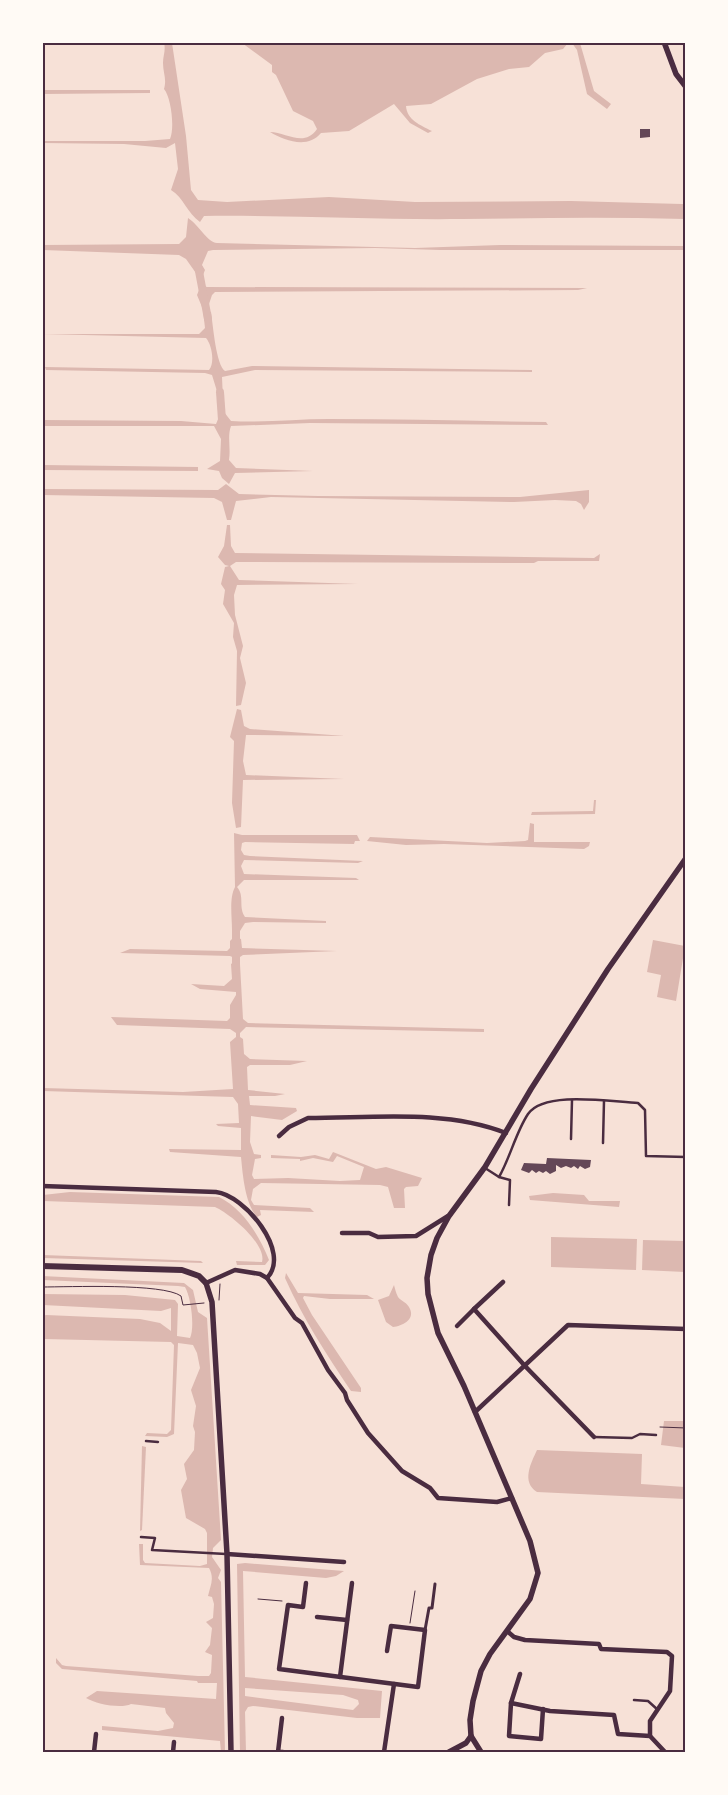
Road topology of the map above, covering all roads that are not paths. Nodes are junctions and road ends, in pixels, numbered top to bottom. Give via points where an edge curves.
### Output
1 (664, 42) edge
2 (686, 87) edge
3 (686, 858) edge
4 (572, 1100) junction
5 (604, 1101) junction
6 (506, 1133) junction
7 (280, 1136) dead end
8 (571, 1139) dead end
9 (603, 1144) dead end
10 (686, 1157) edge
11 (484, 1168) junction
12 (499, 1177) junction
13 (42, 1186) edge
14 (510, 1205) dead end
15 (449, 1216) junction
16 (342, 1234) dead end
17 (42, 1266) edge
18 (267, 1278) junction
19 (503, 1282) dead end
20 (206, 1283) junction
21 (474, 1309) junction
22 (457, 1326) dead end
23 (686, 1329) edge
24 (525, 1366) junction
25 (475, 1412) junction
26 (656, 1435) dead end
27 (594, 1437) joint
28 (146, 1441) dead end
29 (158, 1442) dead end
30 (512, 1498) junction
31 (142, 1537) dead end
32 (226, 1554) junction
33 (344, 1562) dead end
34 (306, 1583) dead end
35 (352, 1583) dead end
36 (435, 1584) dead end
37 (317, 1617) dead end
38 (347, 1620) junction
39 (426, 1630) junction
40 (507, 1631) junction
41 (387, 1651) dead end
42 (520, 1674) dead end
43 (340, 1677) junction
44 (394, 1684) junction
45 (634, 1700) dead end
46 (511, 1703) junction
47 (543, 1709) junction
48 (658, 1710) junction
49 (282, 1718) dead end
50 (96, 1734) dead end
51 (471, 1736) junction
52 (650, 1736) junction
53 (174, 1742) dead end
54 (94, 1752) edge
55 (173, 1752) edge
56 (231, 1752) edge
57 (283, 1752) edge
58 (384, 1752) edge
59 (449, 1752) edge
60 (481, 1752) edge
61 (665, 1752) edge

1 - 2 street via 676,74
3 - 6 street via 603,977
4 - 5 lane
4 - 8 lane
4 - 12 lane via 553,1100 532,1108
5 - 9 lane
5 - 10 lane via 638,1104 645,1110 646,1156
6 - 7 street via 474,1123 447,1120 308,1118 289,1127
6 - 11 street
11 - 12 lane
11 - 15 street
12 - 14 lane via 510,1180
13 - 18 street via 230,1195 270,1239 276,1263
15 - 16 street via 416,1236
15 - 25 street via 428,1265 428,1294 438,1333
17 - 20 main road via 182,1270 199,1276
18 - 20 street via 235,1270
18 - 30 street via 302,1323 368,1433 402,1471 430,1488 441,1500 497,1502
19 - 21 street
20 - 32 street via 212,1302
21 - 22 street
21 - 24 street
23 - 24 street via 568,1325
24 - 25 street
24 - 27 street
25 - 30 street
26 - 27 lane
28 - 29 lane
30 - 40 street via 530,1541 538,1573 533,1594
31 - 32 lane via 155,1538 152,1550
32 - 33 street
32 - 56 street
34 - 43 street via 303,1607 288,1605 279,1669
35 - 38 street
36 - 39 street
37 - 38 street
38 - 43 street
39 - 41 street via 391,1626
39 - 44 street via 418,1687
40 - 48 street via 525,1640 599,1644 601,1649 667,1652 672,1656 670,1691
40 - 51 street via 481,1671 473,1701
42 - 46 street
43 - 44 street
44 - 58 street
45 - 48 lane via 648,1701
46 - 47 street
46 - 47 street via 509,1736 541,1739
47 - 52 street via 614,1715 618,1734
48 - 52 street via 650,1721
49 - 57 street via 278,1752
50 - 54 street
51 - 59 street via 466,1743
51 - 60 street
52 - 61 street
53 - 55 street

